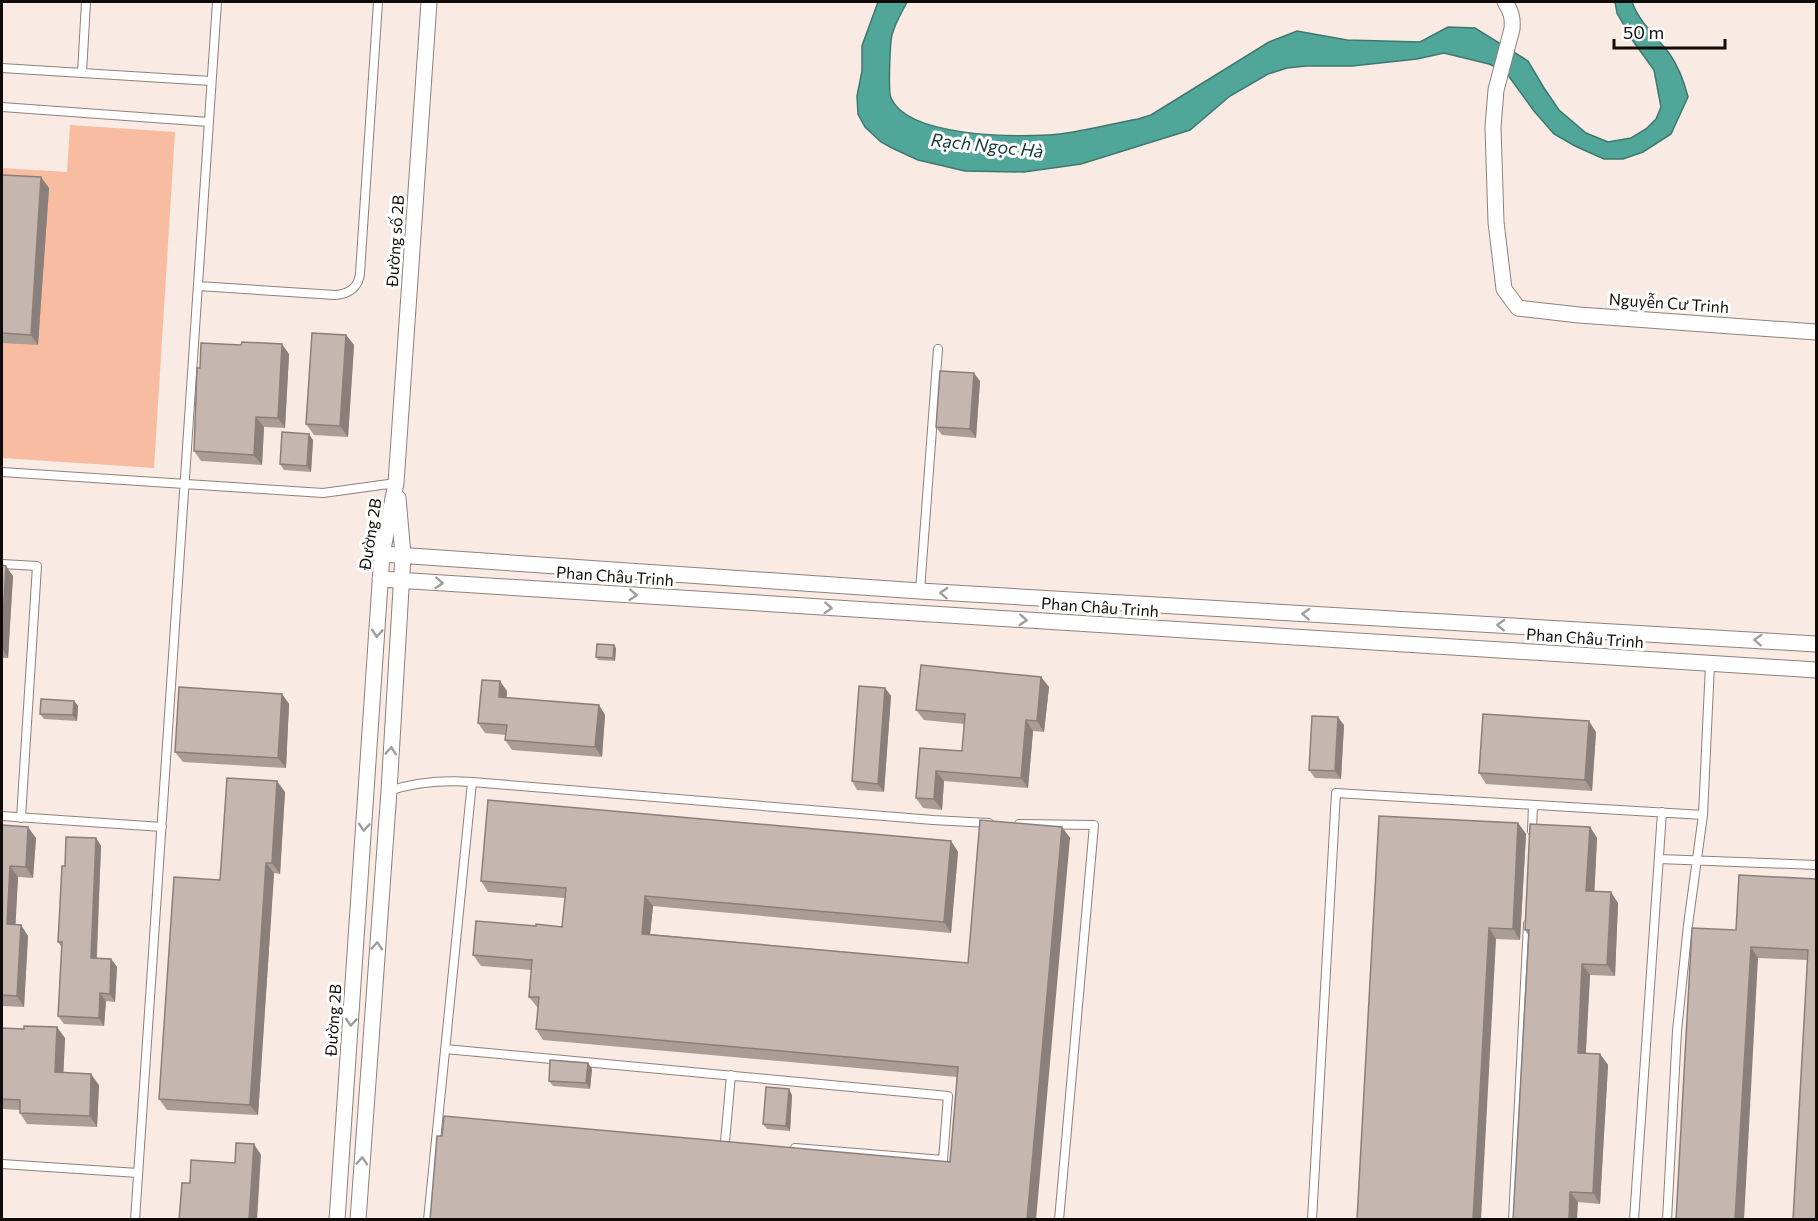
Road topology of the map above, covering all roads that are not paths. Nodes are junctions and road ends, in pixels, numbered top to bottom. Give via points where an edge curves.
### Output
1 (86, 2) edge
2 (217, 2) edge
3 (378, 2) edge
4 (429, 2) edge
5 (1505, 2) edge
6 (2, 68) edge
7 (81, 73) junction
8 (211, 81) junction
9 (2, 107) edge
10 (209, 122) junction
11 (198, 286) junction
12 (1816, 332) edge
13 (938, 349) dead end
14 (2, 472) edge
15 (396, 483) junction
16 (184, 484) junction
17 (382, 554) junction
18 (404, 555) junction
19 (2, 564) edge
20 (380, 579) junction
21 (402, 580) junction
22 (921, 591) junction
23 (1816, 644) edge
24 (1710, 664) junction
25 (1816, 670) edge
26 (472, 782) junction
27 (389, 792) junction
28 (1533, 805) junction
29 (1662, 812) junction
30 (1703, 815) junction
31 (2, 816) edge
32 (21, 818) junction
33 (998, 823) edge
34 (1008, 824) edge
35 (162, 827) junction
36 (1532, 840) edge
37 (1659, 859) junction
38 (1697, 860) junction
39 (1816, 865) edge
40 (1528, 911) edge
41 (445, 1049) junction
42 (730, 1075) junction
43 (438, 1117) junction
44 (449, 1118) edge
45 (714, 1141) edge
46 (725, 1142) junction
47 (736, 1143) edge
48 (782, 1147) edge
49 (2, 1164) edge
50 (138, 1173) junction
51 (135, 1220) edge
52 (337, 1220) edge
53 (358, 1220) edge
54 (428, 1220) edge
55 (1059, 1220) edge
56 (1312, 1220) edge
57 (1513, 1220) edge
58 (1634, 1220) edge
59 (1667, 1220) edge

1 - 7 lane
2 - 8 lane
3 - 11 lane via 357,284 346,293 335,295
4 - 15 street, Đường số 2B
5 - 12 street, Nguyễn Cư Trinh via 1512,13 1512,29 1493,112 1496,222 1504,289 1518,308
6 - 7 lane
7 - 8 lane
8 - 10 lane
9 - 10 lane
10 - 11 lane
11 - 16 lane
13 - 22 lane
14 - 16 lane
15 - 16 lane via 323,493
15 - 17 street, Đường 2B
15 - 18 street, Đường 2B
16 - 35 lane
17 - 18 street, Phan Châu Trinh
17 - 20 street, Đường 2B
18 - 21 street, Đường 2B
18 - 22 street, Phan Châu Trinh
19 - 32 lane via 37,566
20 - 21 street, Phan Châu Trinh
20 -> 52 street, Đường 2B
21 -> 24 street, Phan Châu Trinh
27 -> 21 street, Đường 2B
23 -> 22 street, Phan Châu Trinh
24 - 25 street, Phan Châu Trinh
24 - 30 lane
26 - 27 lane via 438,781
26 - 33 lane
26 - 41 lane
53 -> 27 street, Đường 2B
28 - 29 lane
28 - 36 lane
28 - 56 lane via 1336,793
29 - 30 lane
29 - 37 lane
30 - 38 lane
31 - 32 lane
32 - 35 lane
34 - 55 lane via 1094,825
35 - 50 lane
37 - 38 lane
37 - 58 lane
38 - 39 lane
38 - 59 lane via 1677,1021
40 - 57 lane
41 - 42 lane
41 - 43 lane
42 - 46 lane
42 - 48 lane via 948,1096 943,1160
43 - 44 lane
43 - 54 lane
45 - 46 lane
46 - 47 lane
49 - 50 lane
50 - 51 lane

